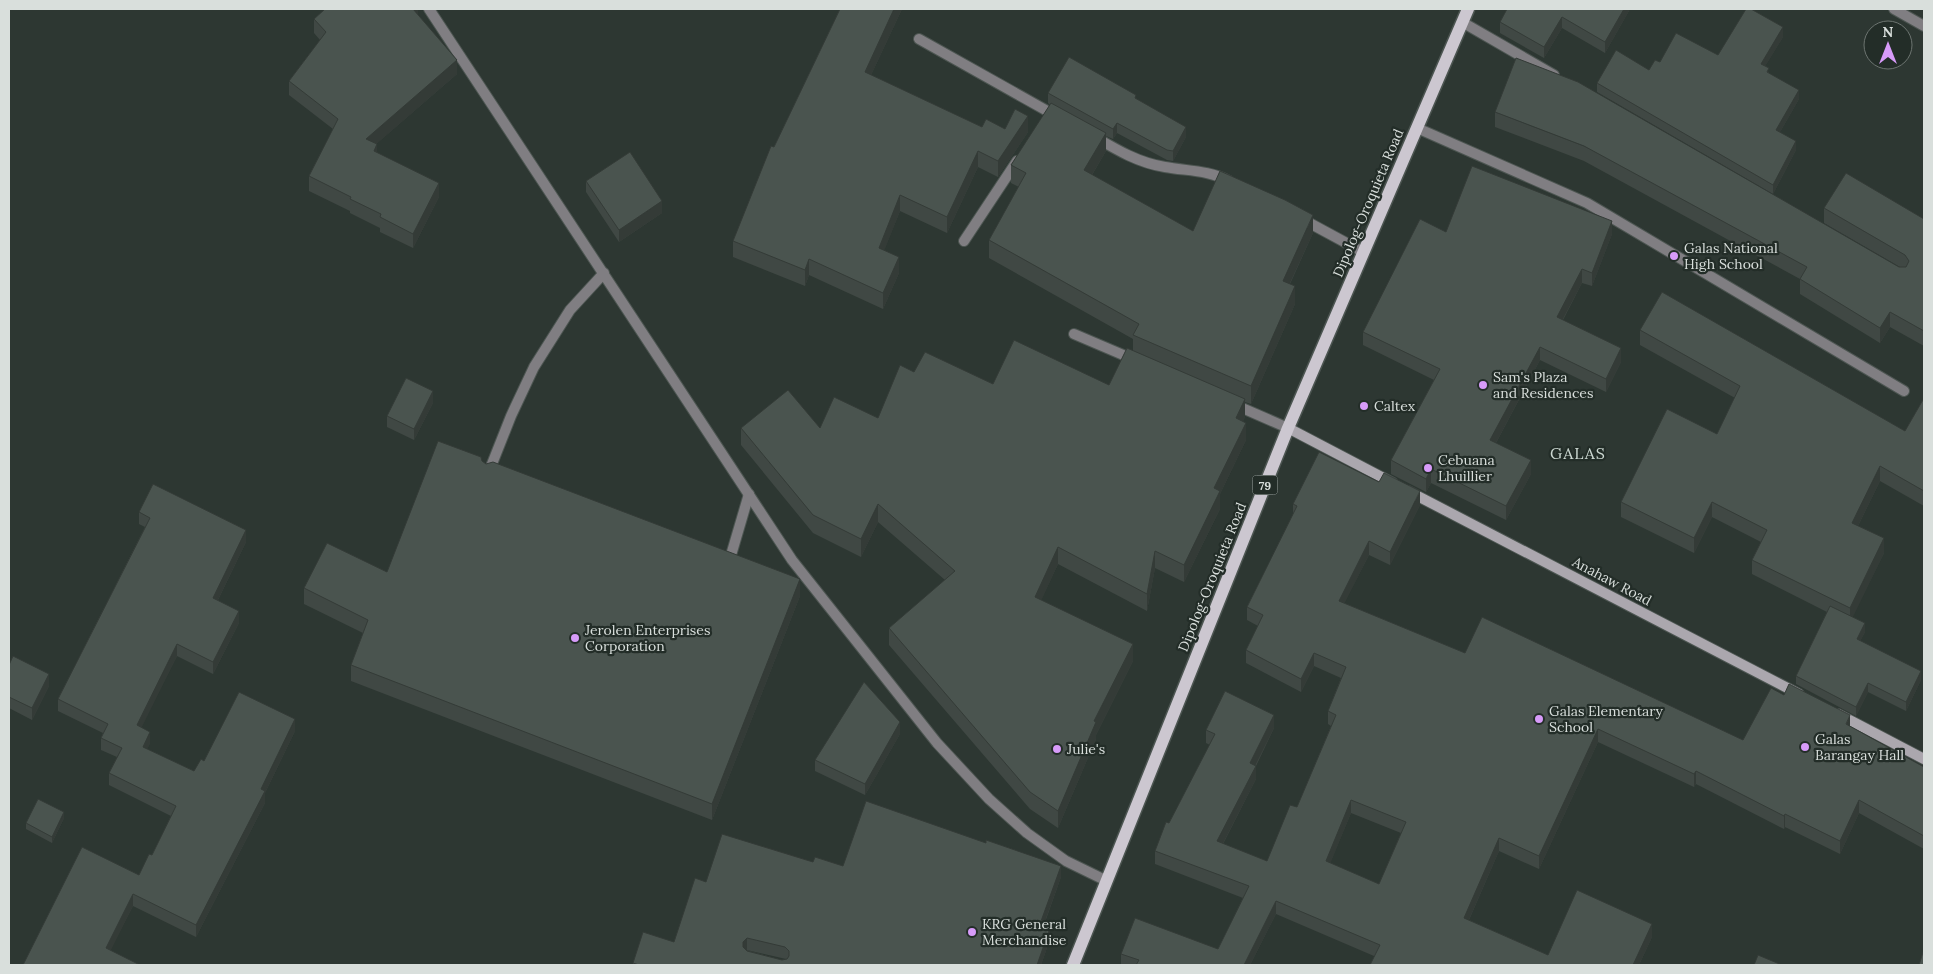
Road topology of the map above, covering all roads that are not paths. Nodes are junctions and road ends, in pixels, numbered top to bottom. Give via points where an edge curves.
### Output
1 (429, 9) edge
2 (1468, 9) edge
3 (1894, 9) edge
4 (1462, 22) junction
5 (1924, 26) edge
6 (919, 39) dead end
7 (1566, 82) edge
8 (1066, 121) edge
9 (1416, 128) junction
10 (1082, 130) edge
11 (1023, 152) edge
12 (1242, 187) edge
13 (1290, 213) edge
14 (964, 241) dead end
15 (1363, 252) junction
16 (604, 273) junction
17 (1074, 334) dead end
18 (1145, 365) edge
19 (1904, 391) dead end
20 (1225, 400) edge
21 (1288, 428) junction
22 (488, 474) edge
23 (749, 494) junction
24 (730, 562) edge
25 (1809, 699) edge
26 (1827, 709) edge
27 (1924, 759) edge
28 (1107, 881) junction
29 (1073, 965) edge

1 - 16 street
2 - 4 main road, Dipolog-Oroquieta Road / 79
3 - 5 street
4 - 7 street
4 - 9 main road, Dipolog-Oroquieta Road / 79
6 - 8 street via 1047,116
9 - 15 main road, Dipolog-Oroquieta Road / 79
9 - 19 street via 1588,203
10 - 12 street via 1123,154 1145,162 1201,171
11 - 14 street
13 - 15 street
15 - 21 main road, Dipolog-Oroquieta Road / 79
16 - 22 street via 570,310 534,367
16 - 23 street
17 - 18 street
20 - 21 street
21 - 25 street, Anahaw Road
21 - 28 main road, Dipolog-Oroquieta Road / 79
23 - 24 street
23 - 28 street via 792,560 937,743 982,792 1066,861
26 - 27 street
28 - 29 main road, Dipolog-Oroquieta Road / 79

